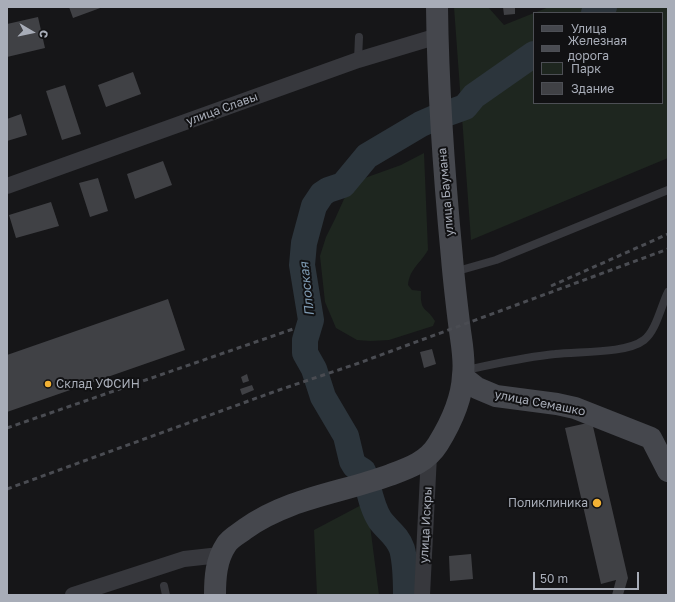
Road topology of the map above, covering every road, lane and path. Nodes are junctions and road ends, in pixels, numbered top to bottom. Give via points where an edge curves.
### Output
1 (437, 7) edge
2 (438, 36) junction
3 (359, 37) dead end
4 (358, 60) junction
5 (7, 186) edge
6 (668, 190) edge
7 (453, 272) junction
8 (668, 292) edge
9 (464, 373) junction
10 (429, 455) junction
11 (668, 471) edge
12 (220, 554) junction
13 (164, 586) dead end
14 (73, 595) edge
15 (166, 595) edge
16 (215, 595) edge
17 (422, 595) edge

1 - 2 main road, улица Баумана
2 - 4 street, улица Славы
2 - 7 main road, улица Баумана via 442,141
3 - 4 lane
4 - 5 street, улица Славы
6 - 7 lane via 496,260
7 - 9 main road, улица Баумана
8 - 9 lane via 650,333 638,344 616,349 554,354
9 - 10 main road, улица Баумана via 457,407
9 - 11 main road, улица Семашко via 478,388 496,396 575,408 651,438
10 - 12 main road via 420,462 383,478 288,505 270,513 236,535
10 - 17 street, улица Искры
12 - 14 street via 184,559
12 - 16 main road via 215,576
13 - 15 lane

